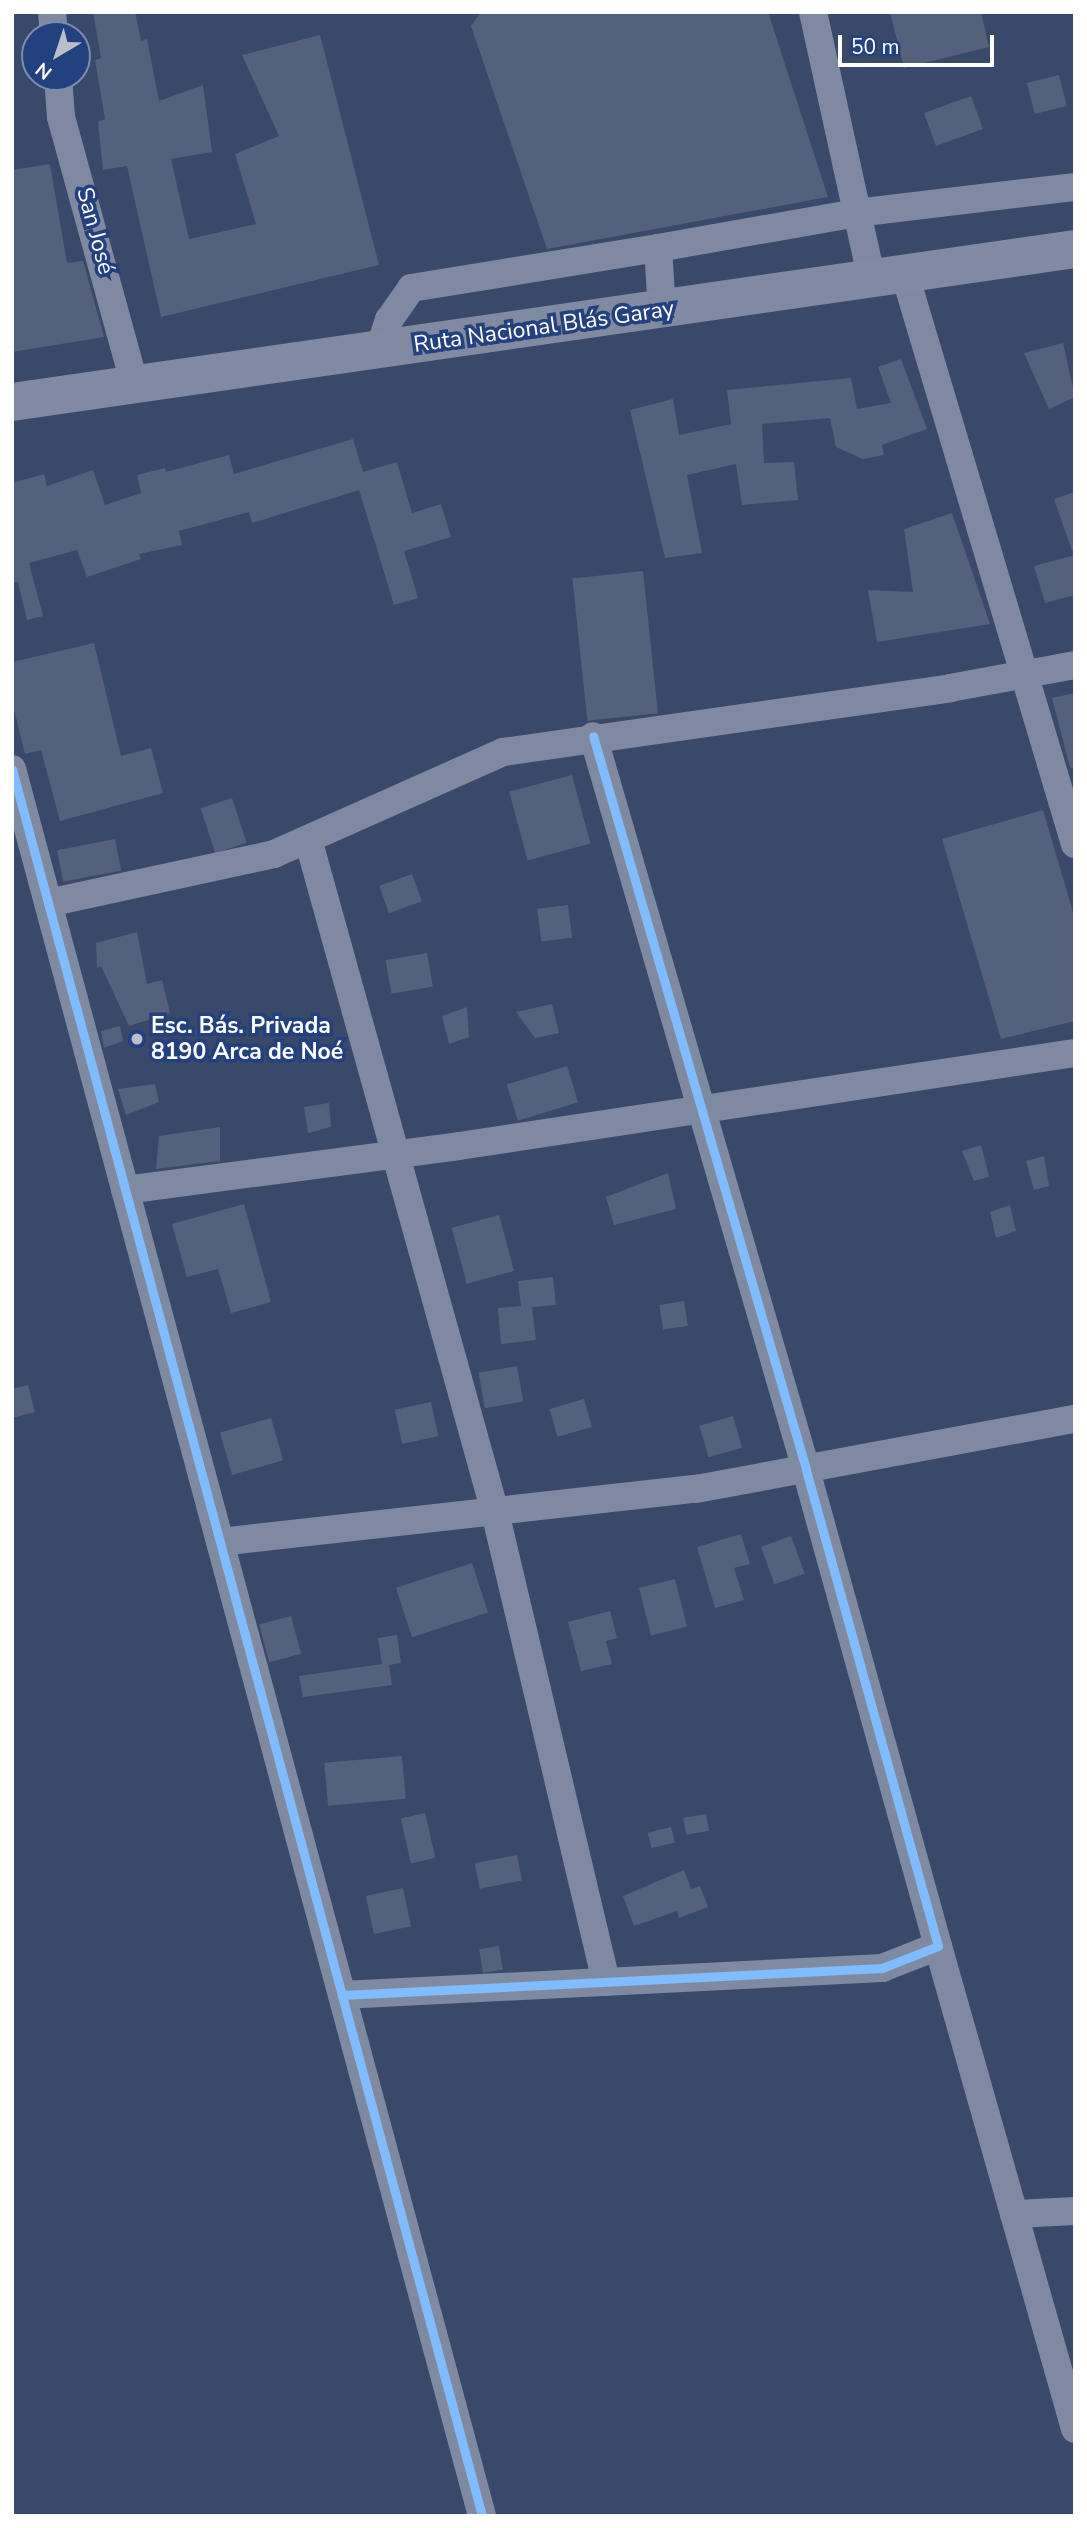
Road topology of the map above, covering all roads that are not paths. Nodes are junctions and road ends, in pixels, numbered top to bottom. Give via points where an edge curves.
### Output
1 (813, 12) edge
2 (59, 91) edge
3 (1075, 187) edge
4 (856, 213) junction
5 (658, 248) junction
6 (1075, 249) edge
7 (889, 277) junction
8 (662, 310) junction
9 (379, 350) junction
10 (135, 386) junction
11 (12, 402) edge
12 (1075, 665) edge
13 (1024, 675) junction
14 (593, 736) junction
15 (12, 769) edge
16 (308, 839) junction
17 (1075, 844) edge
18 (48, 903) junction
19 (1075, 1053) edge
20 (701, 1108) junction
21 (397, 1154) junction
22 (125, 1190) junction
23 (1075, 1419) edge
24 (806, 1469) junction
25 (495, 1511) junction
26 (220, 1542) junction
27 (938, 1946) junction
28 (606, 1982) junction
29 (342, 1995) junction
30 (1075, 2211) edge
31 (1014, 2214) junction
32 (1075, 2429) edge
33 (482, 2516) edge

1 - 4 street
2 - 10 street, San José via 61,117
3 - 4 street
4 - 5 street
4 - 7 street
5 - 8 street
5 - 9 street via 411,288 389,320
6 - 7 highway, Ruta Nacional Blás Garay
7 - 8 highway, Ruta Nacional Blás Garay
7 - 13 street
8 - 9 highway, Ruta Nacional Blás Garay
9 - 10 highway, Ruta Nacional Blás Garay
10 - 11 highway, Ruta Nacional Blás Garay
12 - 13 street
13 - 14 street
13 - 17 street
14 - 16 street via 503,752
14 - 20 street
15 - 18 street
16 - 18 street via 274,854
16 - 21 street
18 - 22 street
19 - 20 street
20 - 21 street
20 - 24 street
21 - 22 street
21 - 25 street
22 - 26 street
23 - 24 street
24 - 25 street via 696,1489
24 - 27 street
25 - 26 street
25 - 28 street
26 - 29 street
27 - 28 street via 882,1968
27 - 31 street
28 - 29 street
29 - 33 street
30 - 31 street
31 - 32 street

